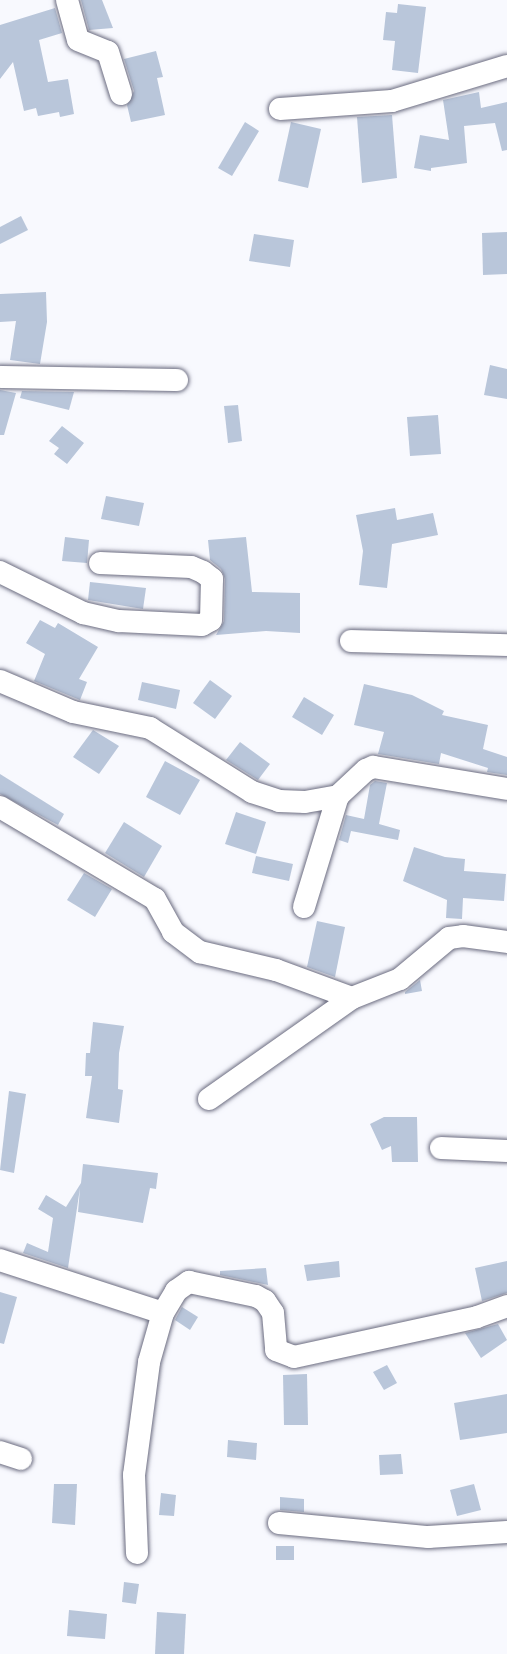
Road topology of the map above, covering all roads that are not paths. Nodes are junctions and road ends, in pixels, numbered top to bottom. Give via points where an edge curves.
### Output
1 (67, 0) edge
2 (507, 66) edge
3 (121, 94) dead end
4 (279, 109) dead end
5 (0, 377) edge
6 (177, 380) dead end
7 (100, 563) dead end
8 (0, 572) edge
9 (351, 641) dead end
10 (507, 645) edge
11 (0, 681) edge
12 (507, 789) edge
13 (338, 796) junction
14 (0, 807) edge
15 (304, 907) dead end
16 (507, 942) edge
17 (352, 998) junction
18 (209, 1100) dead end
19 (441, 1148) dead end
20 (507, 1151) edge
21 (0, 1260) edge
22 (507, 1306) edge
23 (163, 1313) junction
24 (0, 1452) edge
25 (21, 1459) dead end
26 (279, 1523) dead end
27 (507, 1532) edge
28 (137, 1553) dead end

1 - 3 street via 78,40 108,52
2 - 4 street via 392,101
5 - 6 street
7 - 8 street via 191,567 203,572 212,579 211,620 202,625 119,621 92,615 46,597
9 - 10 street
11 - 13 street via 73,712 150,728 252,792 279,801 305,802
12 - 13 street via 373,766
13 - 15 street
14 - 17 street via 155,899 173,932 200,952 276,970
16 - 17 street via 449,938 400,979
17 - 18 street
19 - 20 street
21 - 23 street
22 - 23 street via 477,1317 294,1357 276,1350 273,1313 256,1296 189,1282 176,1291
23 - 28 street via 149,1362 136,1443
24 - 25 street
26 - 27 street via 428,1537

